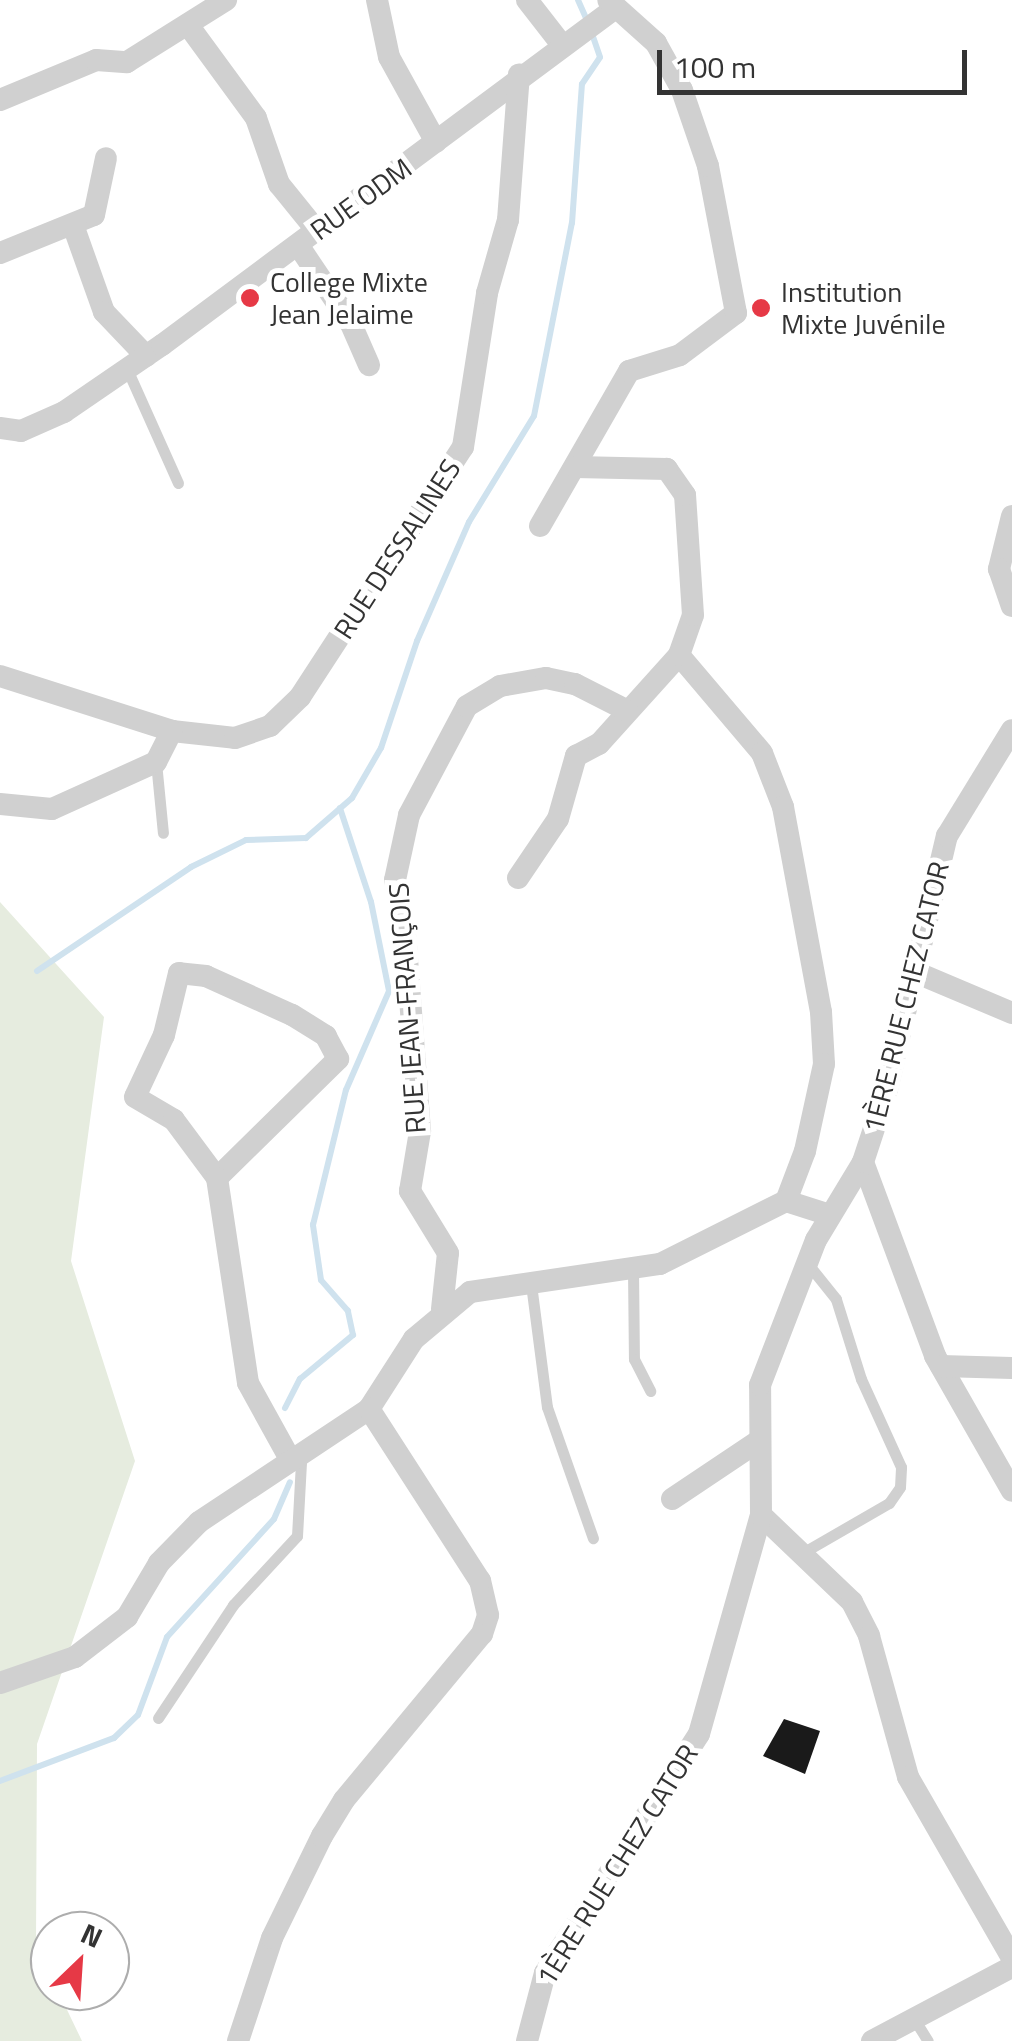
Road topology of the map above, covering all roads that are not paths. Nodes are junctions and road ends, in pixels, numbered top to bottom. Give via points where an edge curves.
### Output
1 (226, 0) edge
2 (377, 0) edge
3 (526, 0) edge
4 (611, 5) edge
5 (188, 25) junction
6 (562, 45) junction
7 (519, 74) junction
8 (0, 100) edge
9 (436, 142) junction
10 (106, 158) dead end
11 (73, 225) junction
12 (307, 238) junction
13 (0, 253) edge
14 (136, 363) junction
15 (369, 365) dead end
16 (0, 428) edge
17 (575, 467) junction
18 (178, 483) dead end
19 (1012, 516) edge
20 (540, 526) dead end
21 (1012, 606) edge
22 (679, 655) junction
23 (0, 676) edge
24 (628, 711) junction
25 (1012, 730) edge
26 (172, 731) junction
27 (156, 762) junction
28 (0, 804) edge
29 (163, 833) dead end
30 (518, 878) dead end
31 (915, 972) junction
32 (1012, 1013) edge
33 (862, 1162) junction
34 (217, 1178) junction
35 (786, 1201) junction
36 (830, 1215) junction
37 (808, 1264) junction
38 (633, 1269) junction
39 (530, 1284) junction
40 (442, 1309) junction
41 (941, 1366) junction
42 (1012, 1368) edge
43 (650, 1390) dead end
44 (369, 1408) junction
45 (757, 1442) junction
46 (291, 1461) junction
47 (1012, 1490) edge
48 (672, 1500) dead end
49 (761, 1516) junction
50 (593, 1538) dead end
51 (804, 1552) junction
52 (0, 1683) edge
53 (158, 1718) dead end
54 (1012, 1958) edge
55 (1012, 1967) edge
56 (922, 2032) edge
57 (238, 2041) edge
58 (527, 2041) edge
59 (872, 2041) edge

1 - 5 street
2 - 9 street via 389,57
3 - 6 street
4 - 6 street, RUE ODM
4 - 17 street via 656,43 682,90 708,166 736,313 680,355 630,370
5 - 8 street via 128,62 96,60
5 - 12 street via 256,118
6 - 7 street, RUE ODM
7 - 9 street, RUE ODM
7 - 26 street, RUE DESSALINES via 508,220 487,293 463,447 290,707 270,726 235,738
9 - 12 street, RUE ODM
10 - 11 street via 94,215
11 - 13 street
11 - 14 street via 104,312
12 - 14 street, RUE ODM
12 - 15 street
14 - 16 street, RUE ODM via 21,432
14 - 18 lane
17 - 20 street
17 - 22 street via 667,468 685,495 693,614
19 - 21 street via 999,570
22 - 24 street
22 - 35 street via 762,753 782,807 822,1012 824,1064
23 - 26 street, RUE DESSALINES
24 - 30 street via 598,744 576,756 558,819
24 - 40 street, RUE JEAN-FRANÇOIS via 575,684 546,678 500,686 467,706 409,814 394,880 405,930 420,1131 410,1191 448,1253
25 - 31 street, 1ÈRE RUE CHEZ CATOR via 947,836
26 - 27 street
27 - 28 street via 52,809
27 - 29 lane
31 - 32 street
31 - 33 street, 1ÈRE RUE CHEZ CATOR
33 - 36 street, 1ÈRE RUE CHEZ CATOR
33 - 41 street
34 - 34 street via 174,1120 135,1097 164,1035 180,973 206,976 292,1015 326,1036 338,1059
34 - 46 street via 248,1382
35 - 36 street
35 - 38 street via 660,1264
36 - 37 street, 1ÈRE RUE CHEZ CATOR
37 - 45 street, 1ÈRE RUE CHEZ CATOR via 760,1385
37 - 51 lane via 836,1299 861,1379 901,1467 900,1487 889,1503
38 - 39 street
38 - 43 lane via 634,1359
39 - 40 street via 470,1292
39 - 50 lane via 538,1372
40 - 44 street
41 - 42 street
41 - 47 street
44 - 46 street
44 - 57 street via 480,1582 488,1615 482,1634 344,1800 322,1836 272,1938
45 - 48 street
45 - 49 street, 1ÈRE RUE CHEZ CATOR
46 - 52 street via 199,1522 159,1563 127,1617 75,1658
46 - 53 lane via 301,1462 297,1536 211,1634
49 - 51 street
49 - 58 street, 1ÈRE RUE CHEZ CATOR via 699,1734 545,1973
51 - 54 street via 852,1602 908,1778
55 - 56 street
56 - 59 street

